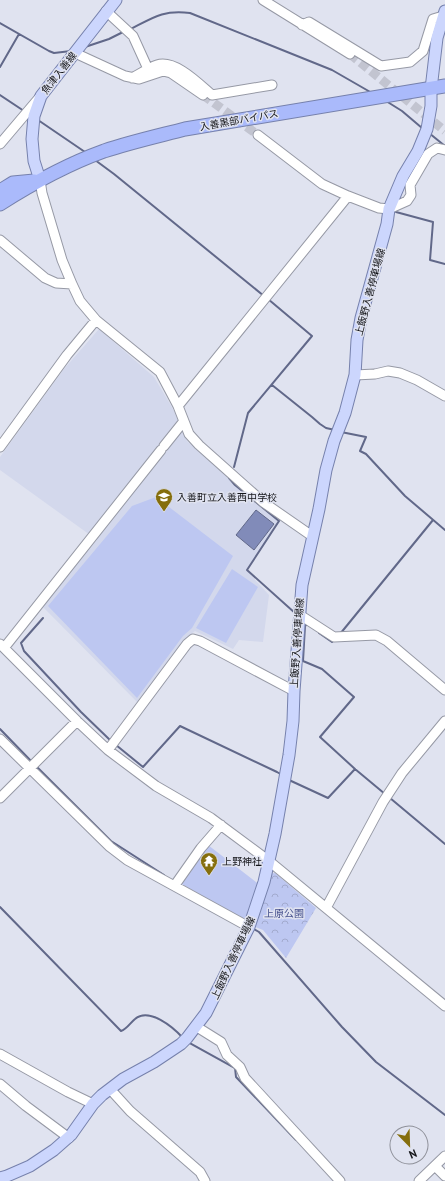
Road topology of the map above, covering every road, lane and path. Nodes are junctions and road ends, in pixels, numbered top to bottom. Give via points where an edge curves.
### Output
1 (116, 0) edge
2 (263, 0) edge
3 (106, 11) junction
4 (444, 13) edge
5 (302, 25) junction
6 (74, 54) junction
7 (350, 54) tunnel mouth
8 (148, 70) junction
9 (132, 78) junction
10 (272, 85) dead end
11 (445, 86) edge
12 (431, 89) junction
13 (203, 95) tunnel mouth
14 (41, 96) junction
15 (258, 135) tunnel mouth
16 (0, 144) edge
17 (445, 150) edge
18 (40, 180) junction
19 (0, 191) edge
20 (348, 196) junction
21 (0, 204) edge
22 (389, 209) junction
23 (0, 240) edge
24 (72, 284) junction
25 (96, 320) junction
26 (355, 375) junction
27 (445, 396) edge
28 (178, 406) junction
29 (184, 421) junction
30 (0, 447) edge
31 (312, 536) junction
32 (300, 615) junction
33 (1, 646) edge
34 (445, 690) edge
35 (294, 691) junction
36 (445, 721) edge
37 (77, 722) junction
38 (0, 739) edge
39 (108, 750) junction
40 (30, 769) junction
41 (0, 798) edge
42 (221, 825) junction
43 (269, 861) junction
44 (175, 886) junction
45 (326, 908) junction
46 (249, 927) junction
47 (445, 1006) edge
48 (197, 1027) junction
49 (0, 1054) edge
50 (0, 1084) edge
51 (110, 1089) junction
52 (93, 1104) junction
53 (69, 1138) junction
54 (445, 1156) edge
55 (435, 1166) junction
56 (445, 1176) edge
57 (0, 1178) edge
58 (205, 1181) edge
59 (340, 1181) edge
60 (419, 1181) edge

1 - 3 main road, 魚津入善線
2 - 5 street
3 - 6 main road, 魚津入善線
3 - 8 street via 132,36
4 - 5 street via 433,18 423,51 410,62 381,66 309,22
4 - 12 main road, 上飯野入善停車場線 via 437,38
5 - 7 street
6 - 9 street
6 - 14 main road, 魚津入善線
8 - 9 street
8 - 10 street via 167,64 178,68 212,95
9 - 13 street via 138,79 164,71
11 - 12 highway, 入善黒部バイパス
12 - 18 highway, 入善黒部バイパス via 185,129 104,151
12 - 22 main road, 上飯野入善停車場線 via 427,128 418,152 403,176
14 - 16 street
14 - 18 main road, 魚津入善線 via 34,116 32,139 34,161
15 - 20 street via 322,184
17 - 22 street via 438,148 428,154 410,185 411,195 408,201
18 - 19 highway via 13,183
18 - 21 highway
18 - 24 street via 60,252
20 - 22 street via 379,208
20 - 28 street
22 - 26 main road, 上飯野入善停車場線 via 361,318
23 - 24 street via 45,278 56,284
24 - 25 street via 80,301
25 - 28 street via 160,372
25 - 30 street via 67,355
26 - 27 street via 388,371 400,373
26 - 31 main road, 上飯野入善停車場線 via 326,470
28 - 29 street
29 - 31 street via 189,434 199,445 263,502
29 - 33 street
31 - 32 main road, 上飯野入善停車場線 via 302,585
32 - 34 street via 334,638 376,635 387,641
32 - 35 main road, 上飯野入善停車場線
33 - 37 street
35 - 39 street via 193,639
35 - 43 main road, 上飯野入善停車場線 via 289,755
36 - 45 street via 402,773 383,802
37 - 39 street
37 - 40 street
38 - 40 street
39 - 42 street via 156,786
40 - 41 street
40 - 44 street via 110,847 127,860
42 - 43 street
42 - 44 street via 200,848
43 - 45 street
43 - 46 main road, 上飯野入善停車場線
44 - 46 street
45 - 47 street
46 - 48 main road, 上飯野入善停車場線 via 211,1005
48 - 51 main road, 上飯野入善停車場線 via 181,1044
48 - 59 street via 221,1042 245,1078
49 - 52 street
50 - 53 street
51 - 52 main road, 上飯野入善停車場線
51 - 58 street via 130,1111 200,1172
52 - 53 main road, 上飯野入善停車場線
53 - 57 main road, 上飯野入善停車場線 via 30,1166
54 - 55 street
55 - 56 street
55 - 60 street

